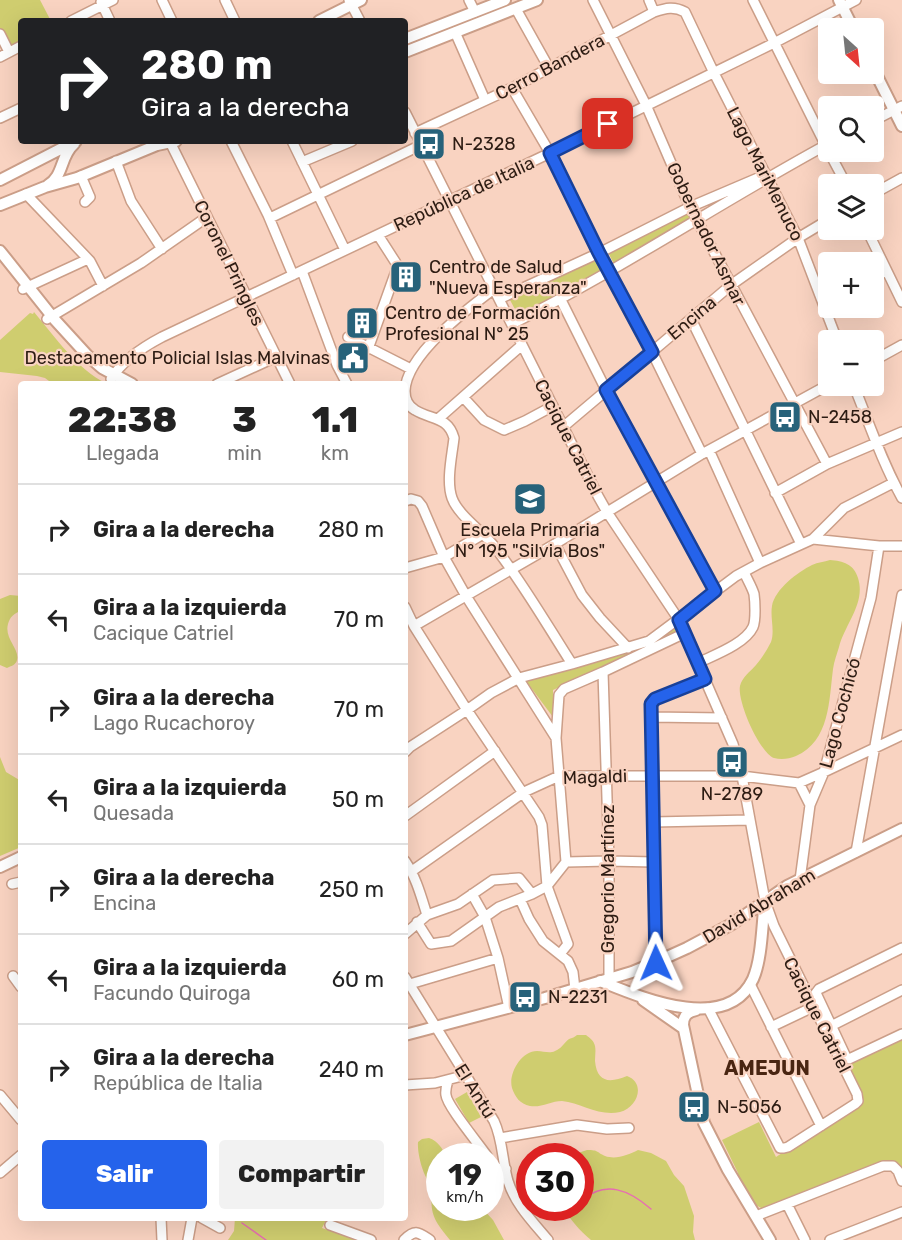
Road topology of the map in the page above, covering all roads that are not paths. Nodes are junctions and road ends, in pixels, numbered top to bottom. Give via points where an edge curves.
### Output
1 (113, 0) edge
2 (162, 0) edge
3 (225, 0) edge
4 (469, 0) edge
5 (505, 0) edge
6 (537, 0) edge
7 (594, 0) edge
8 (649, 0) edge
9 (753, 0) edge
10 (856, 0) edge
11 (354, 2) edge
12 (101, 3) edge
13 (841, 3) edge
14 (516, 9) junction
15 (475, 12) junction
16 (654, 12) junction
17 (685, 12) joint
18 (76, 18) edge
19 (108, 18) edge
20 (171, 18) edge
21 (234, 18) edge
22 (325, 18) edge
23 (359, 18) edge
24 (848, 18) edge
25 (455, 33) junction
26 (0, 34) edge
27 (611, 35) junction
28 (408, 38) edge
29 (774, 43) junction
30 (18, 47) edge
31 (408, 51) edge
32 (4, 54) edge
33 (549, 68) junction
34 (714, 73) junction
35 (883, 84) edge
36 (512, 88) junction
37 (485, 100) junction
38 (646, 105) junction
39 (898, 108) edge
40 (18, 109) edge
41 (884, 115) edge
42 (0, 118) edge
43 (408, 121) edge
44 (902, 126) edge
45 (818, 129) edge
46 (415, 133) junction
47 (72, 144) edge
48 (74, 144) edge
49 (162, 144) edge
50 (171, 144) edge
51 (233, 144) edge
52 (293, 144) edge
53 (345, 144) edge
54 (421, 145) junction
55 (818, 152) edge
56 (550, 153) junction
57 (39, 159) junction
58 (116, 162) junction
59 (302, 162) junction
60 (62, 165) junction
61 (81, 176) junction
62 (1, 177) edge
63 (766, 177) junction
64 (902, 178) edge
65 (45, 187) junction
66 (884, 188) edge
67 (26, 194) junction
68 (318, 196) junction
69 (449, 201) junction
70 (85, 202) dead end
71 (0, 205) edge
72 (690, 207) junction
73 (207, 218) junction
74 (270, 218) junction
75 (696, 219) junction
76 (818, 226) edge
77 (378, 235) junction
78 (798, 238) junction
79 (872, 240) edge
80 (162, 249) junction
81 (345, 250) junction
82 (0, 251) edge
83 (599, 253) junction
84 (88, 259) junction
85 (0, 260) edge
86 (887, 271) junction
87 (609, 272) junction
88 (884, 272) edge
89 (298, 273) junction
90 (818, 282) edge
91 (730, 285) junction
92 (103, 286) junction
93 (25, 287) junction
94 (494, 288) junction
95 (246, 297) junction
96 (499, 299) junction
97 (561, 300) junction
98 (902, 302) edge
99 (49, 317) junction
100 (692, 319) junction
101 (512, 324) junction
102 (348, 337) dead end
103 (522, 345) junction
104 (902, 345) edge
105 (368, 348) junction
106 (652, 352) junction
107 (884, 355) edge
108 (276, 357) junction
109 (411, 369) junction
110 (115, 379) edge
111 (224, 381) edge
112 (288, 381) edge
113 (345, 381) edge
114 (406, 381) edge
115 (606, 390) junction
116 (818, 391) edge
117 (858, 396) edge
118 (463, 397) junction
119 (408, 404) edge
120 (794, 404) junction
121 (553, 406) junction
122 (438, 419) junction
123 (563, 427) junction
124 (745, 431) junction
125 (902, 432) edge
126 (876, 442) junction
127 (706, 452) junction
128 (827, 464) junction
129 (656, 482) junction
130 (893, 483) junction
131 (775, 493) junction
132 (902, 498) edge
133 (408, 500) edge
134 (607, 512) junction
135 (483, 534) junction
136 (813, 538) junction
137 (555, 544) junction
138 (801, 544) junction
139 (879, 546) junction
140 (902, 546) edge
141 (444, 557) junction
142 (760, 563) junction
143 (408, 566) edge
144 (511, 569) junction
145 (744, 573) junction
146 (715, 591) junction
147 (902, 595) edge
148 (466, 596) junction
149 (408, 613) edge
150 (679, 620) junction
151 (414, 626) junction
152 (898, 632) edge
153 (685, 633) junction
154 (628, 648) junction
155 (698, 663) junction
156 (572, 664) junction
157 (603, 672) junction
158 (519, 678) junction
159 (705, 679) junction
160 (467, 710) junction
161 (651, 717) junction
162 (722, 718) junction
163 (902, 735) edge
164 (556, 738) junction
165 (876, 748) junction
166 (408, 749) edge
167 (495, 751) junction
168 (824, 772) junction
169 (607, 775) junction
170 (559, 776) junction
171 (652, 776) junction
172 (742, 776) junction
173 (799, 783) junction
174 (524, 792) junction
175 (810, 805) junction
176 (408, 814) edge
177 (750, 820) junction
178 (653, 822) junction
179 (902, 829) edge
180 (856, 852) junction
181 (18, 853) edge
182 (18, 858) edge
183 (0, 861) edge
184 (609, 861) junction
185 (566, 862) junction
186 (654, 862) junction
187 (408, 865) edge
188 (0, 867) edge
189 (412, 871) junction
190 (800, 880) junction
191 (547, 886) junction
192 (472, 894) junction
193 (532, 894) junction
194 (520, 899) junction
195 (765, 901) junction
196 (427, 915) junction
197 (485, 917) junction
198 (744, 917) junction
199 (417, 922) junction
200 (408, 931) edge
201 (776, 932) junction
202 (761, 938) junction
203 (568, 944) junction
204 (902, 948) edge
205 (560, 954) junction
206 (498, 958) junction
207 (569, 963) junction
208 (656, 963) junction
209 (13, 976) dead end
210 (408, 980) edge
211 (604, 980) junction
212 (408, 982) edge
213 (18, 983) edge
214 (750, 984) junction
215 (575, 988) junction
216 (902, 990) edge
217 (638, 996) junction
218 (813, 1007) junction
219 (509, 1008) junction
220 (708, 1008) junction
221 (696, 1010) junction
222 (831, 1026) junction
223 (436, 1027) junction
224 (771, 1027) junction
225 (683, 1028) junction
226 (408, 1034) edge
227 (902, 1034) edge
228 (465, 1075) junction
229 (448, 1080) junction
230 (408, 1085) edge
231 (0, 1095) edge
232 (18, 1116) edge
233 (821, 1126) junction
234 (628, 1128) dead end
235 (500, 1138) junction
236 (477, 1143) edge
237 (18, 1158) edge
238 (506, 1169) joint
239 (0, 1173) edge
240 (902, 1181) edge
241 (787, 1204) junction
242 (902, 1212) edge
243 (756, 1216) junction
244 (161, 1221) edge
245 (191, 1221) edge
246 (207, 1221) edge
247 (330, 1225) dead end
248 (220, 1228) dead end
249 (162, 1240) edge
250 (188, 1240) edge
251 (370, 1240) edge
252 (404, 1240) edge
253 (430, 1240) edge
254 (548, 1240) edge
255 (770, 1240) edge
256 (805, 1240) edge
257 (830, 1240) edge

1 - 12 street
2 - 20 street
3 - 21 street
4 - 15 street
5 - 15 main road
6 - 14 main road
7 - 27 street, Gobernador Asmar
8 - 16 street
9 - 29 street
10 - 13 street, República de Italia
11 - 22 main road
11 - 23 street
12 - 18 street
12 - 19 street
13 - 24 main road
13 - 29 street, República de Italia
14 - 25 main road
14 - 33 street
15 - 28 main road
16 - 17 street, Cerro Bandera via 664,8
16 - 27 street, Cerro Bandera
17 - 34 street, Lago MariMenuco
25 - 31 main road
25 - 37 street
26 - 32 street
27 - 33 street, Cerro Bandera
27 - 38 street, Gobernador Asmar
29 - 34 street, República de Italia
29 - 45 street
30 - 32 street
33 - 36 street, Cerro Bandera
34 - 38 street, República de Italia
34 - 63 street, Lago MariMenuco
35 - 39 main road
36 - 37 street, Cerro Bandera
36 - 56 street
37 - 46 street, Cerro Bandera
38 - 56 street, República de Italia
38 - 72 street, Gobernador Asmar
39 - 41 street
39 - 44 main road
40 - 42 street
43 - 46 street, Cacique Catriel
46 - 54 street, Cacique Catriel
47 - 57 main road
48 - 60 main road
49 - 58 main road
50 - 73 street, Coronel Pringles
51 - 74 street
52 - 59 street
53 - 59 street
54 - 68 street
54 - 69 street, Cacique Catriel
55 - 63 street
56 - 69 street, República de Italia
56 - 83 street
57 - 60 main road via 56,158
57 - 62 main road
58 - 61 main road
58 - 80 street via 132,204
59 - 68 street
60 - 65 main road via 56,180
61 - 65 main road
61 - 70 street via 89,195
63 - 72 street
63 - 75 street
63 - 78 street, Lago MariMenuco
64 - 66 street
65 - 67 main road
67 - 71 main road
67 - 84 street
68 - 74 street
68 - 81 street
69 - 77 street, República de Italia
69 - 94 street, Cacique Catriel
72 - 75 street, Gobernador Asmar
72 - 83 street
73 - 80 street
73 - 95 street, Coronel Pringles
74 - 89 street
75 - 87 street
75 - 91 street, Gobernador Asmar
76 - 78 street, Encina
77 - 81 street, República de Italia
77 - 105 street via 396,263 396,271
78 - 90 street, Lago MariMenuco
78 - 91 street, Encina
79 - 86 street
80 - 92 street
81 - 89 street, República de Italia
82 - 93 main road
83 - 87 street
83 - 96 street
84 - 92 street
84 - 93 street
85 - 93 main road
86 - 88 street
86 - 98 street
87 - 97 street
87 - 106 street
89 - 95 street, República de Italia
89 - 113 street
91 - 100 street, Encina
91 - 120 street, Gobernador Asmar
92 - 99 street
93 - 99 main road
94 - 96 street, Cacique Catriel
94 - 109 street via 454,319
95 - 108 street, Coronel Pringles
95 - 110 street, República de Italia via 148,345 134,355
96 - 101 street, Cacique Catriel
97 - 101 street
97 - 115 street
99 - 110 main road
100 - 106 street, Encina
100 - 124 street
101 - 103 street, Cacique Catriel
102 - 105 street
103 - 118 street
103 - 121 street, Cacique Catriel
104 - 107 street
105 - 109 street
106 - 115 street, Encina
106 - 127 street
108 - 111 street
108 - 112 street, Coronel Pringles
109 - 114 street
115 - 123 street, Encina
115 - 129 street
116 - 120 street
117 - 126 street
118 - 121 street via 484,420 504,430
118 - 122 street
119 - 122 street
120 - 124 street
120 - 128 street, Gobernador Asmar
121 - 123 street, Cacique Catriel
122 - 135 street via 448,426 454,438 450,484 453,499
123 - 134 street, Cacique Catriel
124 - 127 street
124 - 131 street
125 - 126 street
126 - 128 street
126 - 130 street
127 - 129 street
127 - 142 street
128 - 131 street
129 - 134 street
129 - 146 street
130 - 132 street
130 - 136 street via 844,508
131 - 138 street
133 - 141 street via 418,501
134 - 137 street
134 - 150 street, Cacique Catriel
135 - 141 street
135 - 144 street
136 - 138 street
136 - 139 street
137 - 144 street
137 - 154 street via 582,595
138 - 142 street
139 - 140 street
139 - 168 street, Lago Cochicó via 871,598
141 - 143 street
141 - 148 street
142 - 145 street
144 - 148 street
144 - 156 street
145 - 146 street
145 - 155 street via 754,593 753,627 732,647
146 - 150 street
147 - 152 street
148 - 151 street
148 - 158 street
149 - 151 street
150 - 153 street, Cacique Catriel
150 - 154 street via 649,640
151 - 160 street
152 - 165 street
153 - 155 street, Cacique Catriel
153 - 157 street
154 - 156 street
155 - 159 street, Cacique Catriel
156 - 158 street
157 - 164 street via 564,689 559,695
157 - 169 street, Gregorio Martínez
158 - 160 street
158 - 164 street
159 - 161 street via 655,699
159 - 162 street, Cacique Catriel
160 - 166 street
160 - 167 street
161 - 162 street
161 - 171 street
162 - 172 street, Cacique Catriel
163 - 165 street
164 - 170 street
165 - 168 street
165 - 180 street
167 - 174 street
167 - 176 street
168 - 173 street
168 - 175 street, Lago Cochicó
169 - 170 street, Magaldi
169 - 171 street, Magaldi
169 - 184 street, Gregorio Martínez
170 - 174 street, Magaldi
170 - 185 street
171 - 172 street, Magaldi
171 - 178 street
172 - 173 street, Magaldi
172 - 177 street, Cacique Catriel
173 - 175 street
174 - 189 street, Magaldi
174 - 191 street via 542,825
175 - 190 street, Lago Cochicó
177 - 178 street
177 - 195 street, Cacique Catriel
178 - 186 street
179 - 180 main road, David Abraham
180 - 190 main road, David Abraham
181 - 183 main road
182 - 188 main road
184 - 185 street
184 - 186 street
184 - 211 street, Gregorio Martínez
185 - 191 street
186 - 208 street
187 - 189 street
189 - 196 street
190 - 195 main road, David Abraham
191 - 193 street
191 - 203 street
192 - 193 street via 493,880 519,878
192 - 196 street via 458,904
192 - 197 street
193 - 194 street
194 - 197 street
194 - 205 street via 543,941
195 - 198 main road, David Abraham
195 - 201 street, Cacique Catriel
195 - 202 main road
196 - 199 street
197 - 199 street via 451,941 435,944 429,942
197 - 206 street
198 - 202 main road via 754,921
198 - 208 main road, David Abraham
199 - 200 street
201 - 202 street via 770,930
201 - 218 street, Cacique Catriel
202 - 214 main road
203 - 205 street
203 - 207 street via 574,955
204 - 222 street via 816,992
205 - 207 street
206 - 210 street
206 - 219 street
207 - 215 street
208 - 211 main road, David Abraham
209 - 213 street
211 - 215 main road, David Abraham
211 - 217 main road
212 - 223 street, El Antú
214 - 220 main road via 736,999
214 - 224 street
215 - 219 main road, David Abraham
216 - 222 street
217 - 221 main road
217 - 225 main road
218 - 224 street
218 - 233 street, Cacique Catriel via 858,1099
219 - 223 main road, David Abraham
220 - 221 main road
220 - 233 street via 778,1146 788,1147
221 - 225 main road via 684,1016
222 - 227 street via 851,1059
223 - 226 main road, David Abraham
223 - 228 street, El Antú
224 - 233 street
225 - 243 main road via 704,1123
228 - 229 street
228 - 235 street, El Antú via 494,1121
229 - 230 street
229 - 236 street via 448,1100
231 - 232 street
234 - 235 street via 577,1125
235 - 238 street, El Antú
237 - 239 street
238 - 254 street, El Antú via 517,1199
240 - 241 street via 894,1166 882,1166
241 - 243 street
241 - 256 street
242 - 257 street
243 - 255 main road
244 - 249 street
245 - 250 street
246 - 248 street
247 - 251 street
252 - 253 street via 416,1232

